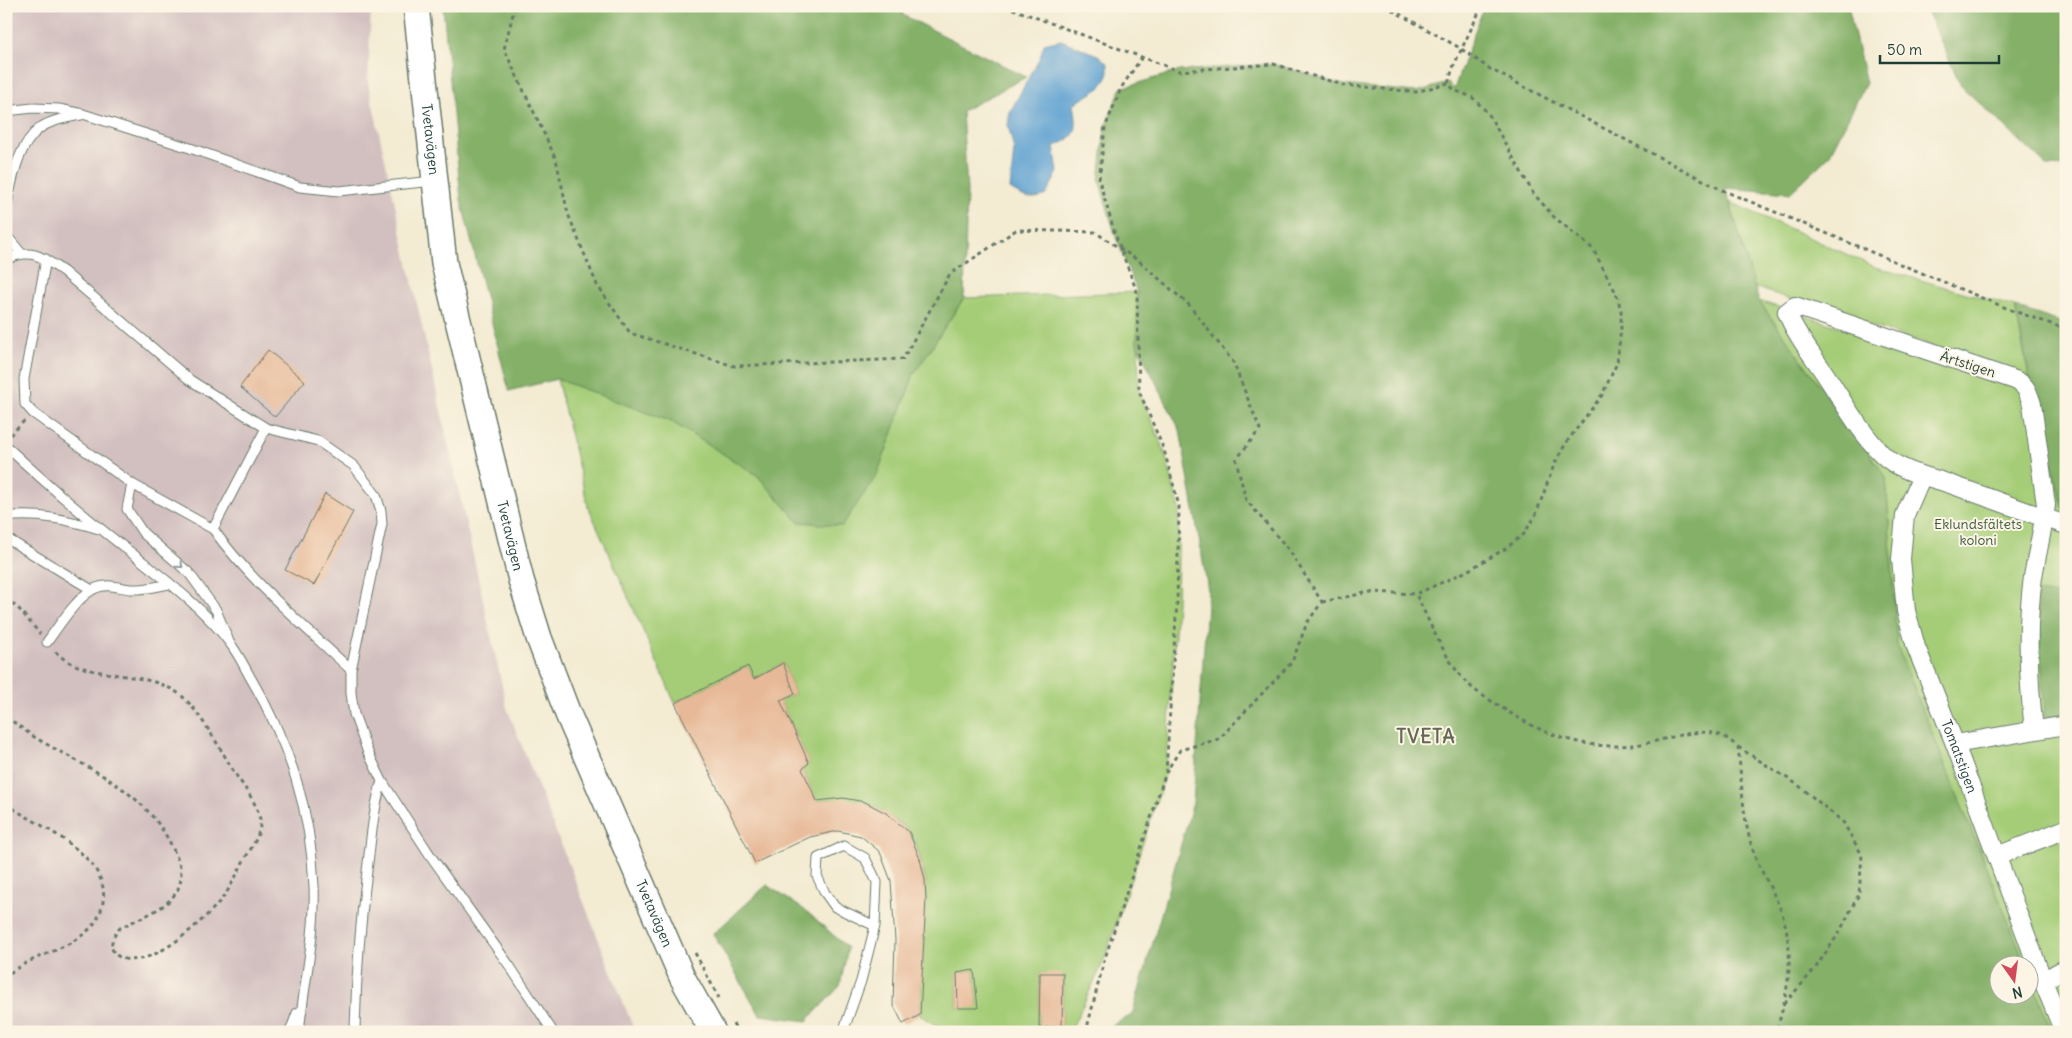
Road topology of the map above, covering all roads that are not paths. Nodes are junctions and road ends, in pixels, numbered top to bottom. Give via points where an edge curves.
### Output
1 (416, 6) edge
2 (6, 111) edge
3 (83, 114) junction
4 (9, 176) edge
5 (435, 181) junction
6 (6, 209) edge
7 (6, 235) edge
8 (21, 253) junction
9 (46, 259) junction
10 (6, 260) edge
11 (266, 428) junction
12 (6, 446) edge
13 (1922, 476) junction
14 (132, 484) junction
15 (6, 517) edge
16 (2045, 518) junction
17 (2066, 525) edge
18 (213, 529) junction
19 (103, 530) junction
20 (6, 538) edge
21 (170, 584) junction
22 (92, 590) junction
23 (47, 642) road end
24 (232, 646) junction
25 (351, 670) junction
26 (2066, 725) edge
27 (2034, 730) junction
28 (1955, 744) junction
29 (382, 781) junction
30 (2066, 829) edge
31 (1997, 856) junction
32 (875, 926) junction
33 (2066, 968) edge
34 (2043, 981) junction
35 (302, 1000) junction
36 (290, 1032) edge
37 (299, 1032) edge
38 (355, 1032) edge
39 (553, 1032) edge
40 (713, 1032) edge
41 (843, 1032) edge
42 (2064, 1032) edge

1 - 5 main road, Tvetavägen
2 - 3 lane via 60,109
3 - 4 lane via 41,128 31,138
3 - 5 lane via 300,187 339,191
4 - 6 lane
5 - 40 main road, Tvetavägen via 444,263 521,580 539,638 568,714 682,977
7 - 8 lane
8 - 9 lane
8 - 10 lane
9 - 11 lane via 190,380
9 - 14 lane via 24,379 25,404
11 - 18 lane
11 - 25 lane via 318,441 354,466 376,495 382,524
12 - 19 lane
13 - 16 street
13 - 16 street, Ärtstigen via 1882,455 1789,318 1787,312 1791,308 1796,306 2022,383 2032,404
13 - 28 street, Tomatstigen via 1905,515 1901,559 1906,611 1916,647
14 - 18 lane
14 -> 24 lane via 127,509 143,533 189,573 216,610
15 - 19 lane via 39,516
16 - 17 street
16 - 27 street, Ärtstigen via 2033,577 2028,632 2028,685
18 - 25 lane via 230,553 276,600
19 - 21 lane
20 - 22 lane
21 - 22 lane via 136,589 106,586
21 - 24 lane
22 - 23 lane via 76,604
24 - 35 lane via 283,740 303,802 314,887
25 - 29 lane via 354,714
26 - 27 street
27 - 28 street
28 - 31 street, Tomatstigen
29 - 38 lane via 375,805 357,958
29 - 39 lane
30 - 31 street
31 - 34 street, Tomatstigen
32 - 32 lane via 877,882 865,858 844,846 818,858 817,876 836,907
32 - 41 lane
33 - 34 street
34 - 42 street, Tomatstigen
35 - 36 lane
35 - 37 lane

